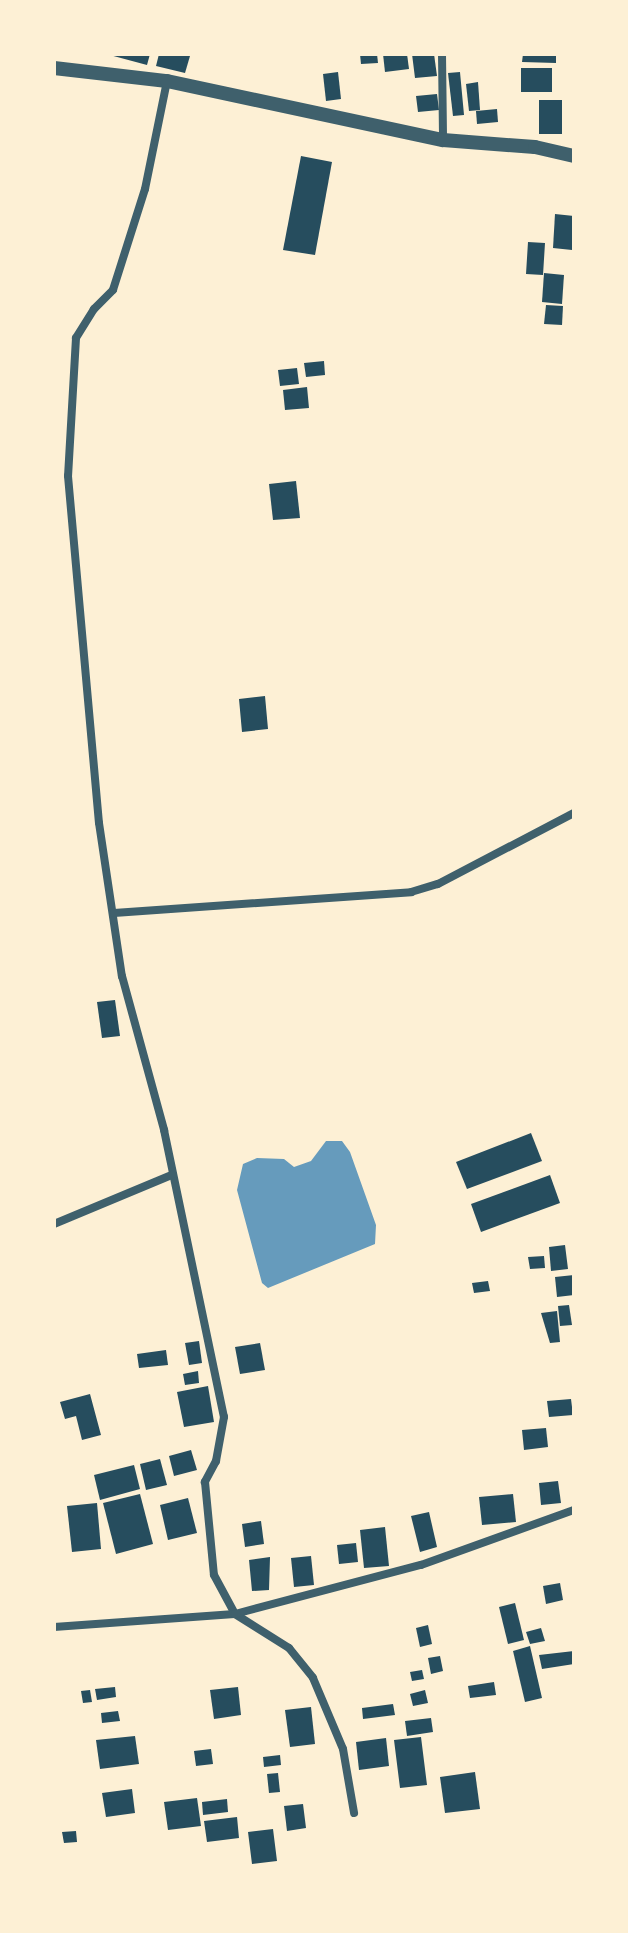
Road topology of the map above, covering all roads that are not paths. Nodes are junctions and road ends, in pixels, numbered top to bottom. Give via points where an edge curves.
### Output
1 (442, 54) edge
2 (54, 68) edge
3 (167, 81) junction
4 (443, 140) junction
5 (574, 156) edge
6 (574, 813) edge
7 (114, 913) junction
8 (172, 1175) junction
9 (54, 1224) edge
10 (574, 1510) edge
11 (235, 1614) junction
12 (54, 1627) edge
13 (354, 1813) dead end

1 - 4 street
2 - 3 street
3 - 4 street
3 - 7 street via 145,189 113,290 76,338 68,476 99,823
4 - 5 street via 535,147
6 - 7 street via 438,884 411,892
7 - 8 street via 122,976 140,1027
8 - 9 street
8 - 11 street via 224,1417 216,1461 205,1482 214,1575
10 - 11 street via 421,1565
11 - 12 street
11 - 13 street via 289,1648 313,1678 343,1749

